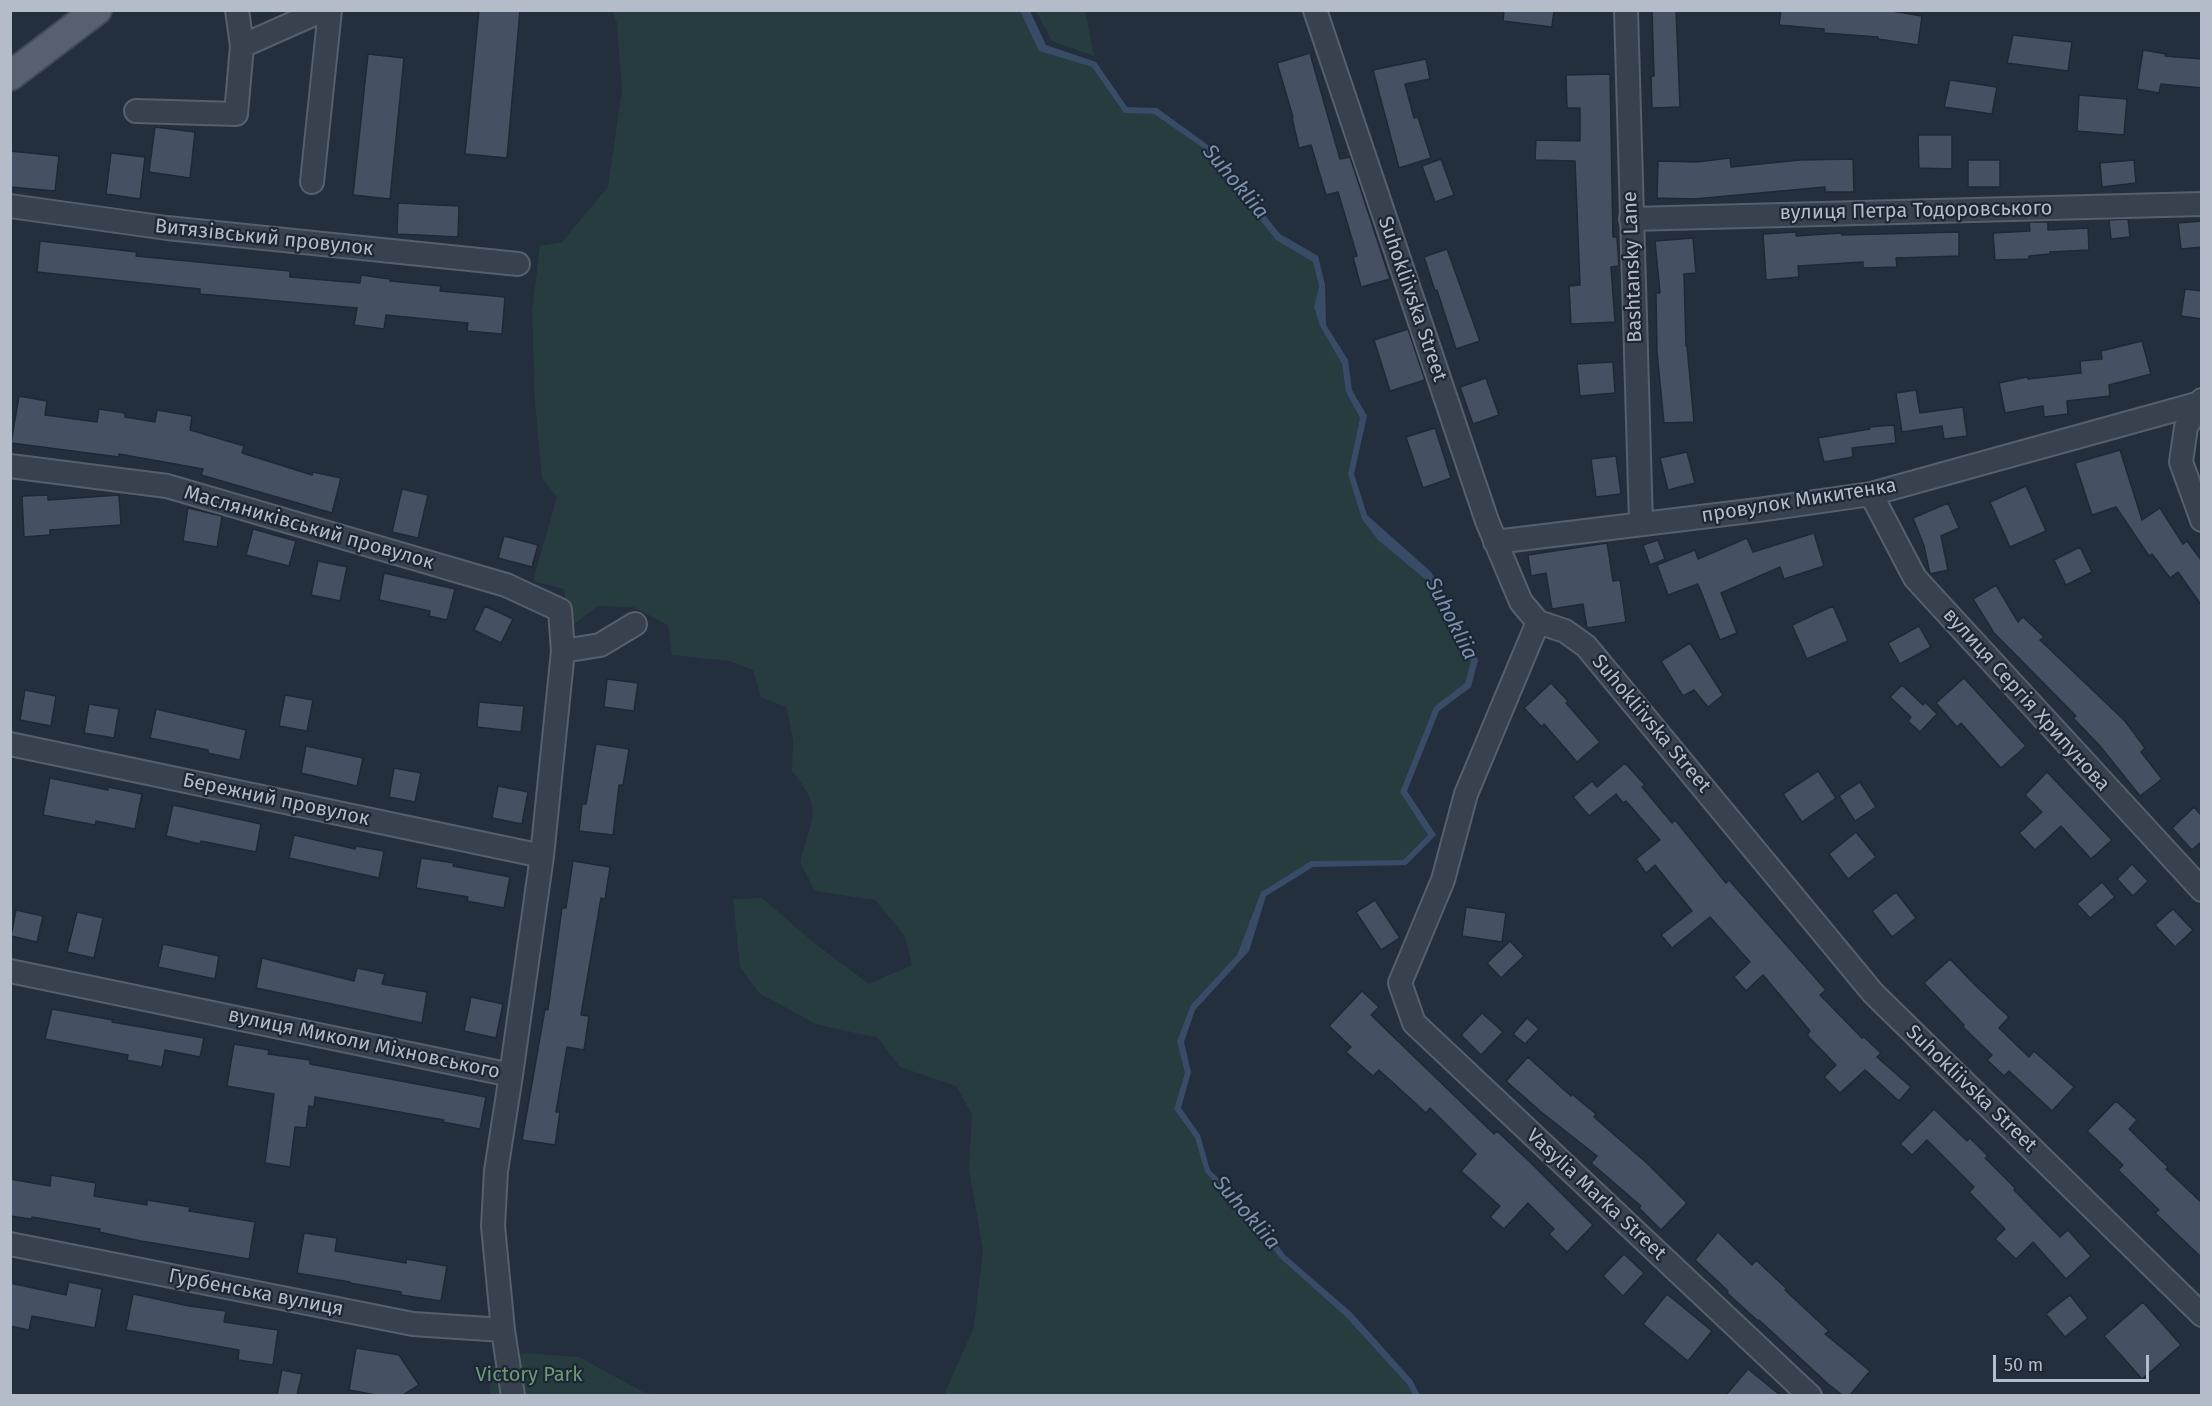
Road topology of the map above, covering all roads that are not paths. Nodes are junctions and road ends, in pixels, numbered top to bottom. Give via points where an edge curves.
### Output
1 (97, 10) edge
2 (237, 10) edge
3 (324, 10) edge
4 (330, 10) edge
5 (1315, 10) edge
6 (1626, 10) edge
7 (242, 46) junction
8 (10, 76) edge
9 (136, 111) dead end
10 (312, 182) dead end
11 (2202, 204) edge
12 (10, 206) edge
13 (1631, 219) junction
14 (518, 264) dead end
15 (2201, 401) edge
16 (10, 466) edge
17 (1871, 494) junction
18 (2202, 520) edge
19 (1641, 524) junction
20 (1495, 542) junction
21 (1538, 622) junction
22 (635, 624) dead end
23 (563, 651) junction
24 (10, 744) edge
25 (542, 856) junction
26 (2202, 890) edge
27 (10, 971) edge
28 (511, 1075) junction
29 (10, 1244) edge
30 (2202, 1315) edge
31 (503, 1330) junction
32 (513, 1395) edge
33 (1810, 1395) edge

1 - 8 main road
2 - 7 street
3 - 7 street
4 - 10 street
5 - 20 street, Suhokliivska Street
6 - 13 street, Bashtansky Lane
7 - 9 street via 236,114
11 - 13 street, вулиця Петра Тодоровського
12 - 14 street, Витязівський провулок via 167,228
13 - 19 street, Bashtansky Lane
15 - 17 street, провулок Микитенка
15 - 18 street via 2186,427 2181,462
16 - 23 street, Масляниківський провулок via 167,486 506,585 560,610
17 - 19 street, провулок Микитенка
17 - 26 street, вулиця Сергія Хрипунова via 1915,578
19 - 20 street, провулок Микитенка
20 - 21 street, Suhokliivska Street via 1521,602
21 - 30 street, Suhokliivska Street via 1565,631 1586,646 1873,993
21 - 33 street, Vasylia Marka Street via 1466,794 1443,880 1400,983 1414,1023
22 - 23 street via 600,645
23 - 25 street, вулиця Миколи Міхновського
24 - 25 street, Бережний провулок
25 - 28 street, вулиця Миколи Міхновського
27 - 28 street, вулиця Миколи Міхновського
28 - 31 street via 496,1170 493,1226
29 - 31 street, Гурбенська вулиця via 413,1324
31 - 32 street

